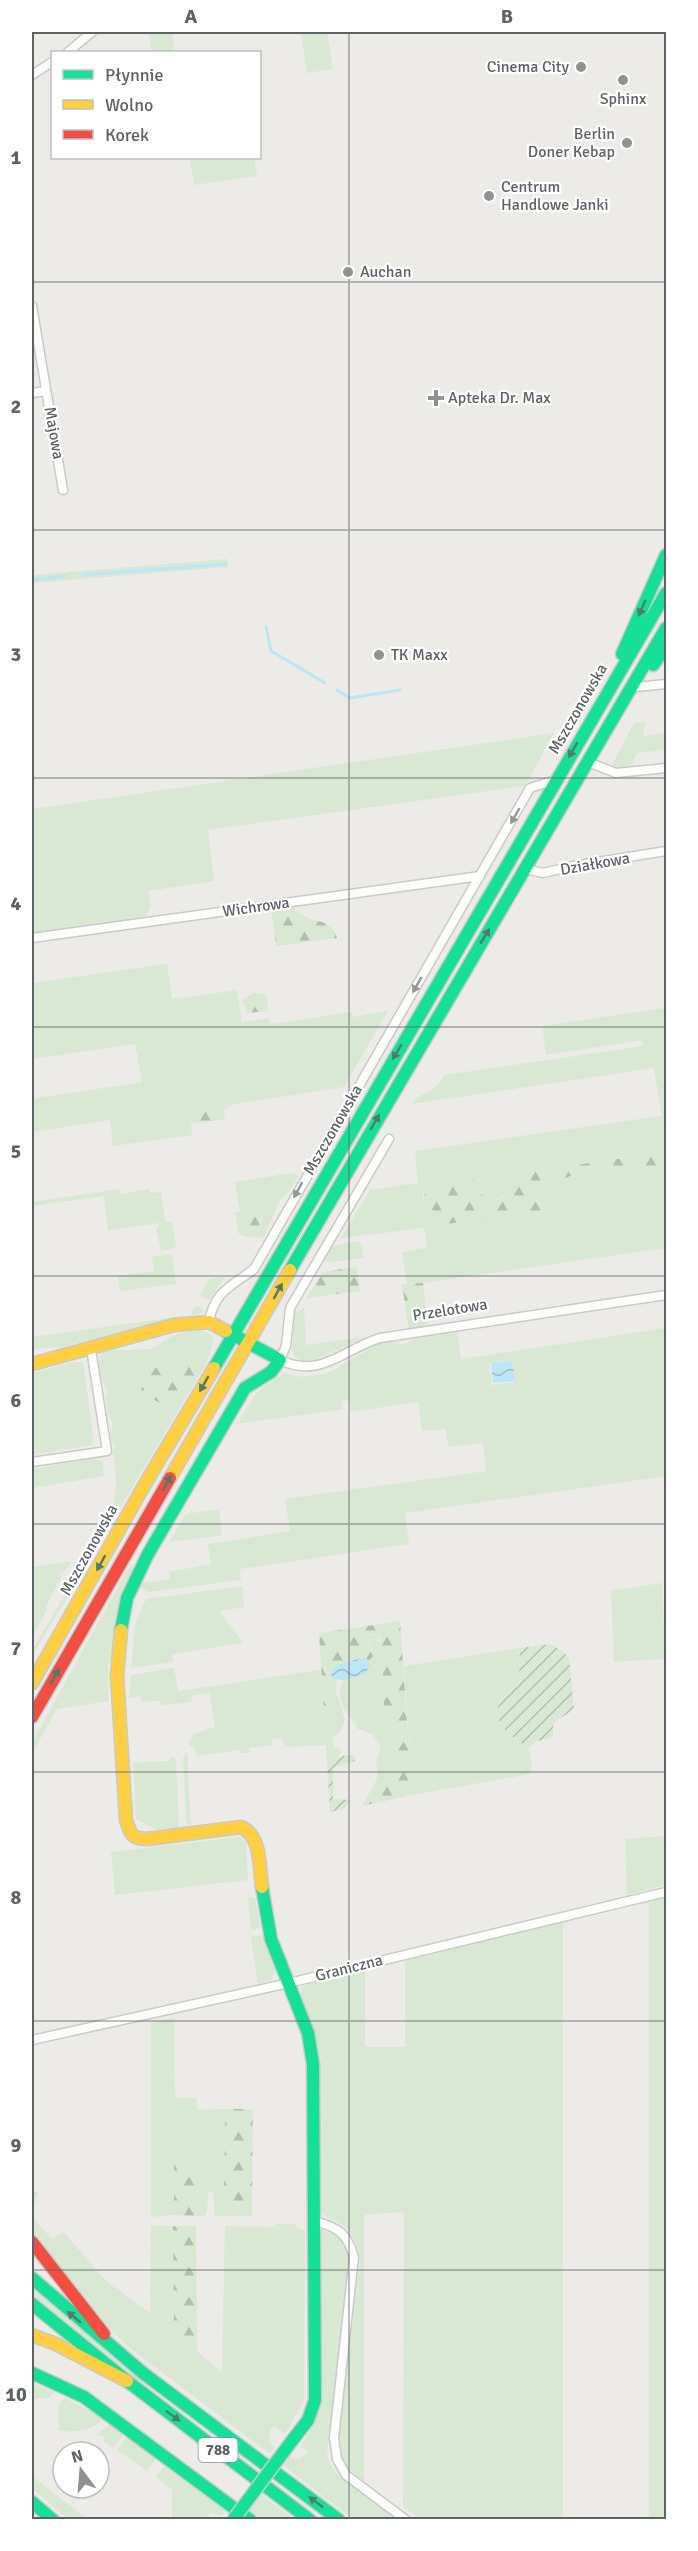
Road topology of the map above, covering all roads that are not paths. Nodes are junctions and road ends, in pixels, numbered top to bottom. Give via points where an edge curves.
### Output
1 (92, 32) edge
2 (69, 51) edge
3 (51, 63) edge
4 (32, 75) edge
5 (32, 306) edge
6 (46, 391) junction
7 (32, 393) edge
8 (63, 490) dead end
9 (666, 555) edge
10 (666, 593) edge
11 (666, 628) edge
12 (666, 647) edge
13 (666, 684) edge
14 (636, 687) junction
15 (603, 699) junction
16 (621, 706) junction
17 (588, 762) junction
18 (666, 768) edge
19 (555, 780) junction
20 (666, 851) edge
21 (525, 868) junction
22 (480, 876) junction
23 (32, 938) edge
24 (389, 1139) dead end
25 (666, 1295) edge
26 (209, 1322) junction
27 (234, 1334) junction
28 (250, 1342) junction
29 (91, 1349) junction
30 (280, 1360) junction
31 (32, 1364) edge
32 (32, 1462) edge
33 (33, 1681) edge
34 (32, 1717) edge
35 (666, 1892) edge
36 (289, 1983) junction
37 (32, 2040) edge
38 (315, 2221) junction
39 (32, 2242) edge
40 (32, 2278) edge
41 (32, 2304) edge
42 (32, 2335) edge
43 (135, 2367) junction
44 (32, 2373) edge
45 (127, 2380) junction
46 (32, 2502) edge
47 (52, 2520) edge
48 (233, 2520) edge
49 (250, 2520) edge
50 (310, 2520) edge
51 (339, 2520) edge
52 (406, 2520) edge

1 - 2 street
3 - 4 street
5 - 6 street, Majowa
6 - 7 street
6 - 8 street, Majowa
9 -> 15 main road
10 - 15 main road, Mszczonowska
11 - 16 main road, Mszczonowska
12 - 14 main road
13 - 14 street
14 - 16 main road
15 -> 19 main road, Mszczonowska
16 - 17 main road, Mszczonowska
17 - 18 street via 616,773
17 - 21 main road, Mszczonowska
19 -> 22 street via 530,788
19 -> 27 main road, Mszczonowska
20 - 21 street, Działkowa via 543,873
28 -> 21 main road, Mszczonowska
22 - 23 street, Wichrowa
22 -> 26 street via 254,1269 220,1293
24 - 30 street via 290,1308 286,1346
25 - 30 street, Przelotowa via 380,1338 309,1368
26 - 27 main road, Przelotowa
26 - 29 main road via 174,1325
27 - 28 main road, Przelotowa
27 -> 33 main road, Mszczonowska
28 - 30 main road, Przelotowa
34 -> 28 main road, Mszczonowska
29 - 31 main road
29 - 32 street via 107,1451
30 - 36 main road via 271,1372 245,1388 143,1563 127,1598 121,1624 117,1676 130,1834 137,1839 241,1827 250,1831 256,1842 271,1939
35 - 36 street, Graniczna
36 - 37 street, Graniczna
36 - 38 main road via 308,2033 313,2064
38 - 48 main road, bridge via 315,2400 308,2420
38 - 52 street via 344,2233 354,2257 334,2438 337,2459 346,2475
39 - 43 main road
43 -> 40 main road, 788 via 64,2310
41 - 45 main road, 788
42 - 45 main road
51 -> 43 main road, 788
44 - 49 main road via 84,2397
45 -> 50 main road, 788
46 - 47 main road

